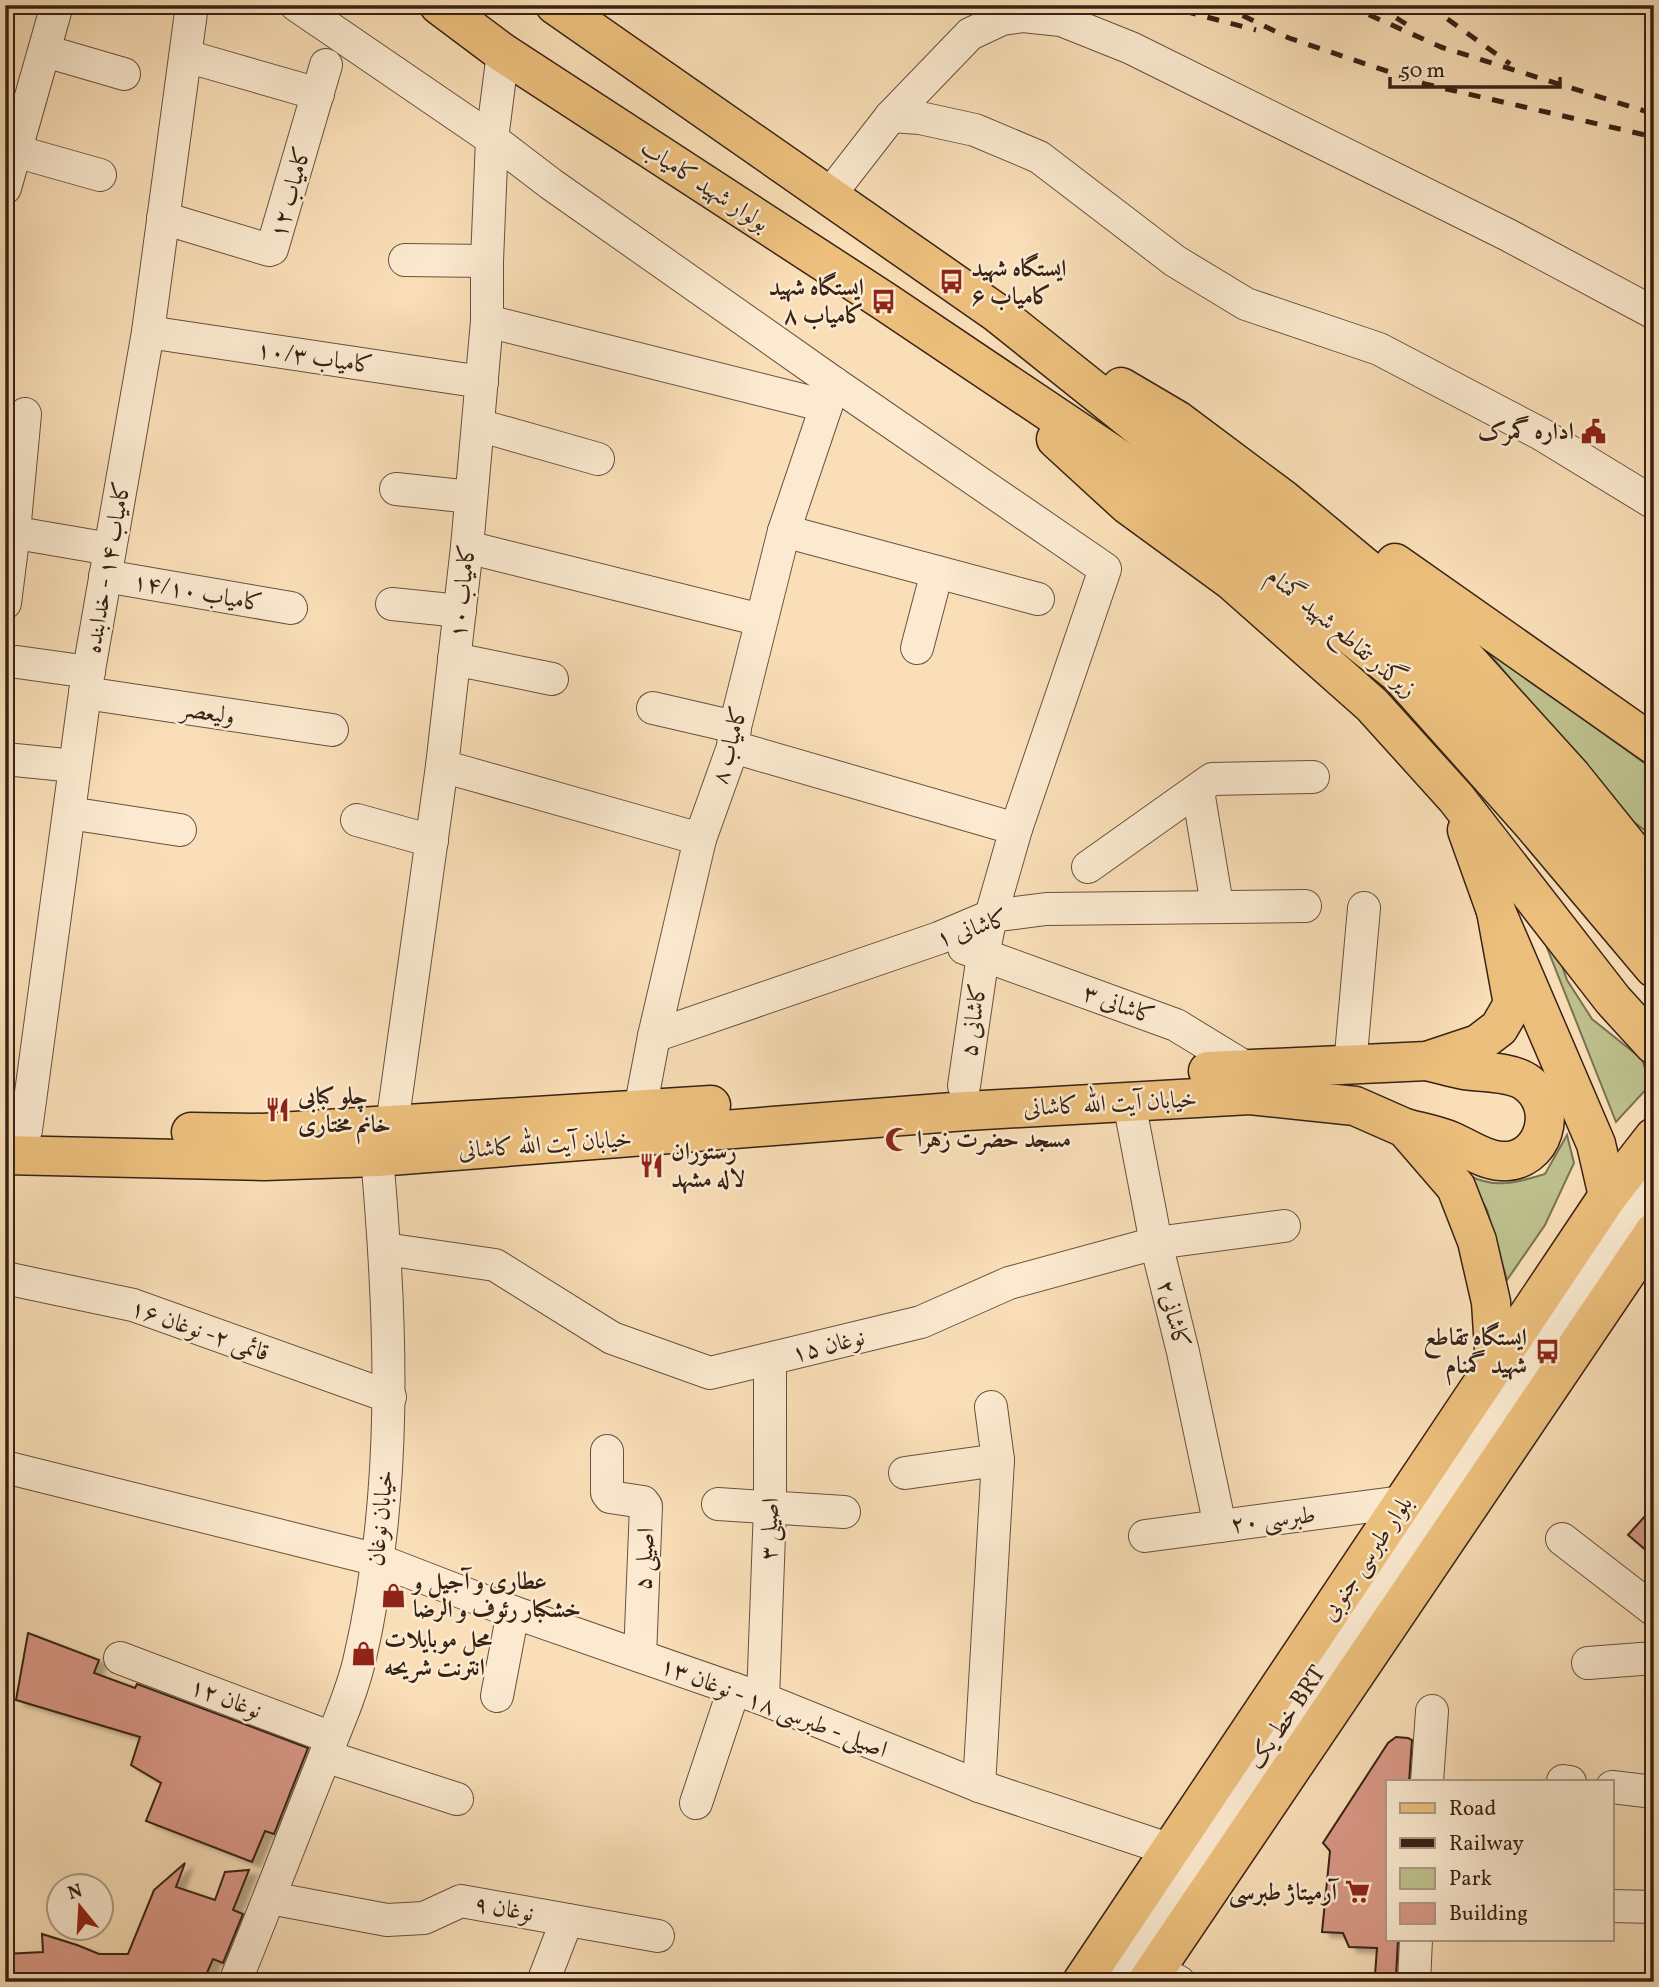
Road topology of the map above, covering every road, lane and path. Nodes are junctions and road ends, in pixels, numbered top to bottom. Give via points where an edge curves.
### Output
1 (57, 5) edge
2 (192, 5) edge
3 (296, 5) edge
4 (439, 5) edge
5 (555, 5) edge
6 (45, 51) junction
7 (503, 53) junction
8 (186, 56) junction
9 (124, 74) dead end
10 (891, 116) junction
11 (492, 139) junction
12 (15, 152) junction
13 (100, 175) dead end
14 (5, 188) edge
15 (828, 197) junction
16 (163, 218) junction
17 (405, 260) dead end
18 (487, 261) junction
19 (997, 313) junction
20 (1654, 313) edge
21 (487, 321) junction
22 (148, 332) junction
23 (972, 361) junction
24 (482, 382) junction
25 (830, 395) junction
26 (25, 414) dead end
27 (478, 425) junction
28 (598, 459) dead end
29 (396, 489) dead end
30 (471, 497) junction
31 (1284, 499) junction
32 (1654, 503) edge
33 (10, 531) edge
34 (784, 531) junction
35 (467, 547) junction
36 (107, 562) junction
37 (937, 572) junction
38 (1038, 599) dead end
39 (5, 603) edge
40 (392, 604) dead end
41 (291, 608) dead end
42 (460, 611) junction
43 (761, 620) junction
44 (917, 648) dead end
45 (454, 659) junction
46 (17, 662) dead end
47 (552, 680) dead end
48 (87, 682) junction
49 (653, 708) dead end
50 (332, 730) dead end
51 (734, 737) junction
52 (1654, 745) edge
53 (5, 759) edge
54 (75, 766) junction
55 (442, 766) junction
56 (1313, 777) dead end
57 (1198, 791) junction
58 (1456, 798) junction
59 (69, 813) junction
60 (357, 820) dead end
61 (180, 830) dead end
62 (1016, 830) junction
63 (700, 839) junction
64 (432, 841) junction
65 (1088, 867) dead end
66 (1654, 878) edge
67 (1217, 905) junction
68 (1305, 906) dead end
69 (1364, 908) dead end
70 (1496, 911) junction
71 (991, 916) junction
72 (1654, 919) edge
73 (939, 939) junction
74 (983, 955) junction
75 (1654, 968) edge
76 (654, 1036) junction
77 (1654, 1045) edge
78 (1427, 1061) junction
79 (1350, 1066) junction
80 (1248, 1069) junction
81 (964, 1086) junction
82 (1129, 1102) junction
83 (640, 1110) junction
84 (1405, 1128) junction
85 (1654, 1137) edge
86 (12, 1138) edge
87 (385, 1141) junction
88 (1654, 1174) edge
89 (1654, 1192) edge
90 (1608, 1196) junction
91 (1283, 1226) dead end
92 (1156, 1243) junction
93 (1650, 1246) edge
94 (385, 1249) junction
95 (5, 1278) edge
96 (770, 1359) junction
97 (1495, 1364) junction
98 (390, 1397) junction
99 (990, 1407) dead end
100 (607, 1451) dead end
101 (998, 1460) junction
102 (5, 1467) edge
103 (905, 1473) dead end
104 (1402, 1502) junction
105 (718, 1504) dead end
106 (770, 1507) junction
107 (844, 1512) dead end
108 (1220, 1525) junction
109 (1144, 1536) dead end
110 (1562, 1539) dead end
111 (378, 1560) junction
112 (1654, 1610) edge
113 (513, 1612) junction
114 (640, 1656) junction
115 (120, 1658) dead end
116 (1654, 1658) edge
117 (1588, 1663) dead end
118 (748, 1694) junction
119 (497, 1696) dead end
120 (1432, 1711) dead end
121 (328, 1747) junction
122 (1427, 1780) edge
123 (979, 1786) junction
124 (1614, 1787) edge
125 (1654, 1792) edge
126 (457, 1798) dead end
127 (696, 1803) dead end
128 (1171, 1850) junction
129 (270, 1898) junction
130 (1614, 1906) edge
131 (1654, 1907) edge
132 (567, 1920) junction
133 (658, 1936) dead end
134 (1416, 1941) edge
135 (1151, 1979) edge
136 (235, 1982) edge
137 (543, 1982) edge
138 (1082, 1982) edge
139 (1106, 1982) edge
140 (1414, 1982) edge

1 - 6 street
2 - 8 street, کامیاب ۱۴ - خدابنده
3 - 11 street
4 - 7 main road, بولوار شهید کامیاب
5 - 15 main road
6 - 9 street
6 - 12 street
7 - 11 street, کامیاب ۱۰
7 - 23 main road, بولوار شهید کامیاب
8 - 16 street, کامیاب ۱۴ - خدابنده
8 - 16 street, کامیاب ۱۲ via 322,79 272,249
10 - 15 street
10 - 20 street via 970,34 1002,19 1061,20 1131,48 1508,235
10 - 32 street via 975,130 1040,157 1175,261 1246,304 1379,349 1541,434
11 - 18 street, کامیاب ۱۰
11 - 25 street
12 - 13 street
12 - 14 street
15 - 19 main road
16 - 22 street, کامیاب ۱۴ - خدابنده
17 - 18 street
18 - 21 street, کامیاب ۱۰
19 - 31 main road via 1177,420
19 - 72 main road, زیرگذر تقاطع شهید گمنام via 1421,652
21 - 24 street, کامیاب ۱۰
21 - 25 street
22 - 24 street, کامیاب ۱۰/۳
22 - 36 street, کامیاب ۱۴ - خدابنده
23 - 58 main road via 1128,505 1232,581 1371,705
23 - 75 main road, زیرگذر تقاطع شهید گمنام via 1146,477 1400,675
24 - 27 street, کامیاب ۱۰
25 - 34 street, کامیاب ۸
25 - 62 street, کاشانی ۵ via 1105,569
26 - 33 street
27 - 28 street
27 - 30 street, کامیاب ۱۰
29 - 30 street
30 - 35 street, کامیاب ۱۰
31 - 52 main road via 1377,551
31 - 66 main road via 1439,629 1571,775
33 - 36 street, کامیاب ۱۴/۱۰
33 - 39 street
34 - 37 street
34 - 43 street, کامیاب ۸
35 - 42 street, کامیاب ۱۰
35 - 43 street
36 - 41 street, کامیاب ۱۴/۱۰
36 - 48 street, کامیاب ۱۴ - خدابنده
37 - 38 street
37 - 44 street
40 - 42 street
42 - 45 street, کامیاب ۱۰
43 - 51 street, کامیاب ۸
45 - 47 street
45 - 55 street, کامیاب ۱۰
46 - 48 street, ولیعصر
48 - 50 street, ولیعصر
48 - 54 street, کامیاب ۱۴ - خدابنده
49 - 51 street
51 - 62 street
51 - 63 street, کامیاب ۸
53 - 54 street
54 - 59 street, کامیاب ۱۴ - خدابنده
55 - 63 street
55 - 64 street, کامیاب ۱۰
56 - 57 street via 1212,779
57 - 65 street
57 - 67 street
58 - 70 main road
58 - 77 main road via 1613,1000
59 - 61 street
59 - 86 street, کامیاب ۱۴ - خدابنده
60 - 64 street
62 - 71 street, کاشانی ۵
63 - 76 street, کامیاب ۸
64 - 87 street, کامیاب ۱۰
67 - 68 street, کاشانی ۱
67 - 71 street, کاشانی ۱ via 1046,909
69 - 79 street
70 - 78 main road, خیابان آیت الله کاشانی via 1513,1004 1499,1028 1478,1044
70 - 90 main road via 1596,1144
71 - 73 street, کاشانی ۱
71 - 74 street, کاشانی ۵
73 - 74 street, کاشانی ۳
73 - 76 street, کاشانی ۱
74 - 80 street, کاشانی ۳ via 1176,1025
74 - 81 street, کاشانی ۵
76 - 83 street, کامیاب ۸
78 - 79 main road, خیابان آیت الله کاشانی
78 - 84 main road via 1525,1081 1543,1102 1545,1129 1530,1153 1503,1162
79 - 80 main road, خیابان آیت الله کاشانی
80 - 81 main road, خیابان آیت الله کاشانی
81 - 83 main road, خیابان آیت الله کاشانی
82 - 84 main road, خیابان آیت الله کاشانی via 1250,1095 1355,1106
82 - 87 main road, خیابان آیت الله کاشانی
82 - 92 street, کاشانی۲
83 - 87 main road, خیابان آیت الله کاشانی
84 - 97 main road, خیابان آیت الله کاشانی via 1457,1187 1491,1302
85 - 90 main road, بلوار طبرسی جنوبی
86 - 87 main road, خیابان آیت الله کاشانی via 263,1133
87 - 94 street, خیابان نوغان
88 - 139 street, خط یک BRT
89 - 135 street, خط یک BRT
90 - 97 main road, بلوار طبرسی جنوبی
91 - 92 street, نوغان ۱۵
92 - 96 street, نوغان ۱۵ via 1009,1283 921,1322
92 - 108 street, کاشانی۲
93 - 135 main road
94 - 96 street, نوغان ۱۵ via 495,1265 612,1339 710,1373
94 - 98 street, خیابان نوغان
95 - 98 street, قائمی ۲- نوغان ۱۶ via 133,1305
96 - 106 street, اصیلی ۳
97 - 104 main road, بلوار طبرسی جنوبی
98 - 111 street, خیابان نوغان
99 - 101 street
100 - 114 street, اصیلی ۵ via 607,1493 646,1506
101 - 103 street
101 - 123 street
102 - 111 street, اصیلی - طبرسی ۱۸ - نوغان ۱۳
104 - 108 street, طبرسی ۲۰
104 - 128 main road, بلوار طبرسی جنوبی
105 - 106 street
106 - 107 street
106 - 118 street, اصیلی ۳
108 - 109 street, طبرسی ۲۰
110 - 112 street
111 - 113 street, اصیلی - طبرسی ۱۸ - نوغان ۱۳
111 - 121 street, خیابان نوغان via 359,1664
113 - 114 street, اصیلی - طبرسی ۱۸ - نوغان ۱۳
113 - 119 street
114 - 118 street, اصیلی - طبرسی ۱۸ - نوغان ۱۳
115 - 121 street, نوغان ۱۲
116 - 117 street
118 - 123 street, اصیلی - طبرسی ۱۸ - نوغان ۱۳
118 - 127 street, اصیلی ۳
120 - 122 street
121 - 126 street, نوغان ۱۲
121 - 129 street, خیابان نوغان
123 - 128 street, اصیلی - طبرسی ۱۸ - نوغان ۱۳
124 - 125 street
128 - 138 main road, بلوار طبرسی جنوبی
129 - 132 street, نوغان ۹ via 387,1920 424,1918 461,1900
129 - 136 street, خیابان نوغان
130 - 131 street
132 - 133 street, نوغان ۹
132 - 137 street
134 - 140 street

